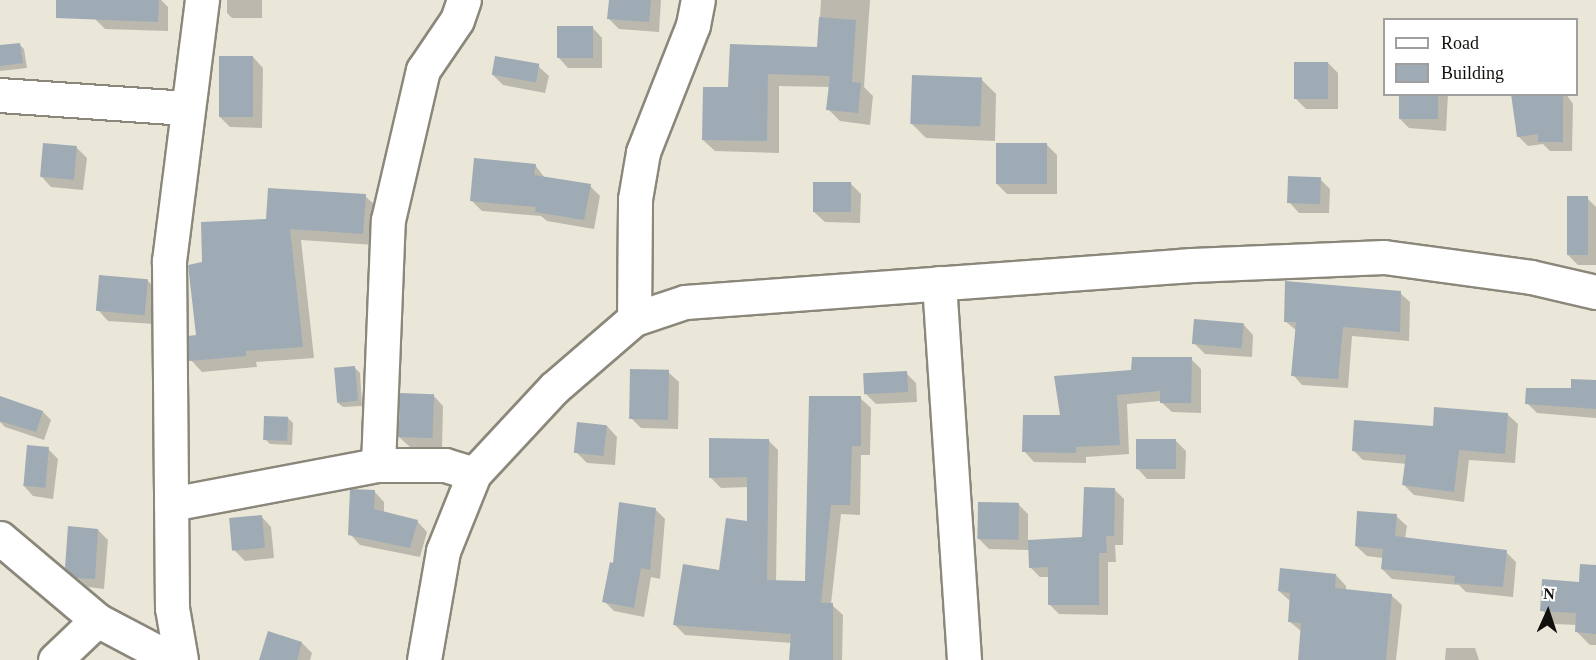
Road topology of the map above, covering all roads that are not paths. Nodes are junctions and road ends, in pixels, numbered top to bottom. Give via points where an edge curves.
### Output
1 (202, 0) edge
2 (464, 0) edge
3 (698, 0) edge
4 (0, 95) edge
5 (188, 108) junction
6 (939, 284) junction
7 (1596, 292) edge
8 (634, 319) junction
9 (378, 465) junction
10 (474, 474) junction
11 (171, 504) junction
12 (0, 538) edge
13 (97, 620) junction
14 (55, 660) edge
15 (173, 660) edge
16 (180, 660) edge
17 (424, 660) edge
18 (964, 660) edge

1 - 5 street
2 - 9 street via 457,20 423,70 388,220
3 - 8 street via 693,25 643,152 635,199
4 - 5 street
5 - 11 street via 169,261
6 - 7 street via 1192,265 1384,257 1531,277
6 - 8 street via 686,302
6 - 18 street
8 - 10 street via 554,388
9 - 10 street via 445,465
9 - 11 street
10 - 17 street via 443,552
11 - 16 street via 172,608
12 - 13 street
13 - 14 street
13 - 15 street

